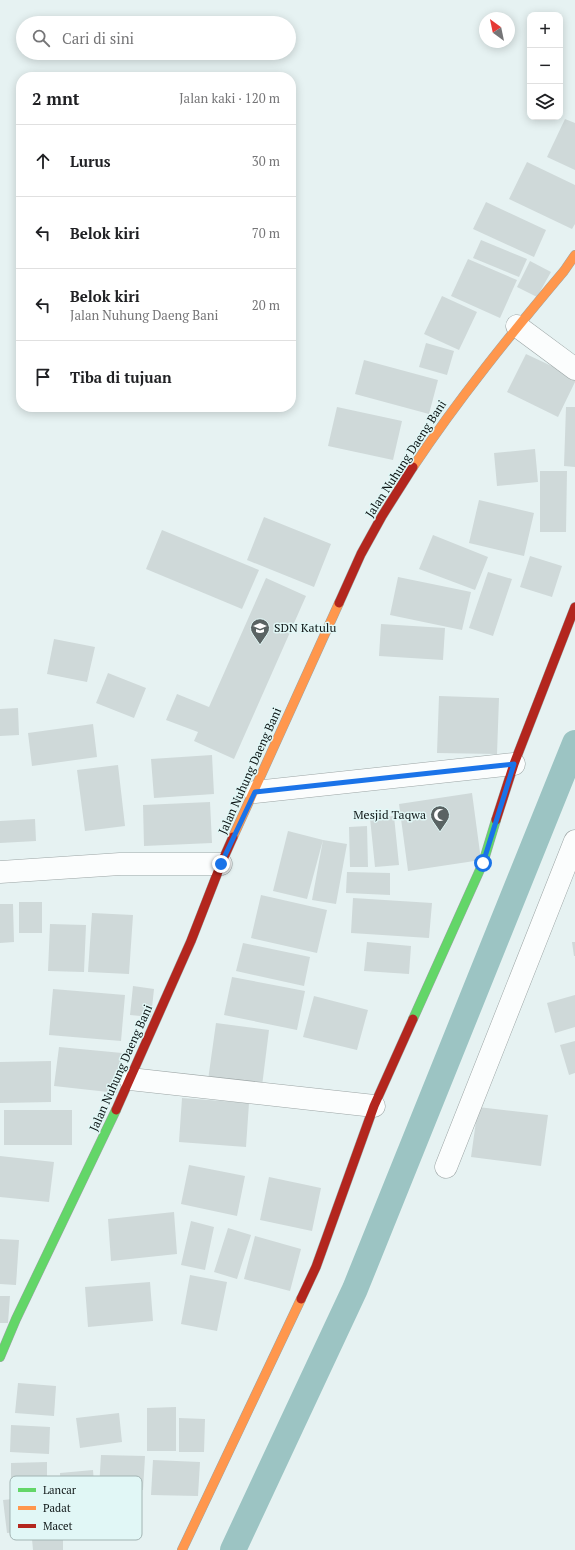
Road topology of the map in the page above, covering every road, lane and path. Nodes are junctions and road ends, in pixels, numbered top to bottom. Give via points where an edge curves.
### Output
1 (575, 255) edge
2 (517, 326) junction
3 (575, 369) edge
4 (575, 607) edge
5 (514, 764) junction
6 (255, 792) junction
7 (575, 842) edge
8 (221, 864) junction
9 (0, 872) edge
10 (568, 878) edge
11 (130, 1079) junction
12 (374, 1106) junction
13 (446, 1167) dead end
14 (0, 1356) edge
15 (182, 1550) edge

1 - 2 street, Jalan Nuhung Daeng Bani
2 - 3 street
2 - 6 street, Jalan Nuhung Daeng Bani via 439,428 380,518 344,592
4 - 5 street
5 - 6 street
5 - 12 street via 483,863
6 - 8 street, Jalan Nuhung Daeng Bani
7 - 10 street
8 - 9 street via 120,864
8 - 11 street, Jalan Nuhung Daeng Bani via 191,941
10 - 13 street
11 - 12 street
11 - 14 street, Jalan Nuhung Daeng Bani
12 - 15 street via 316,1267

